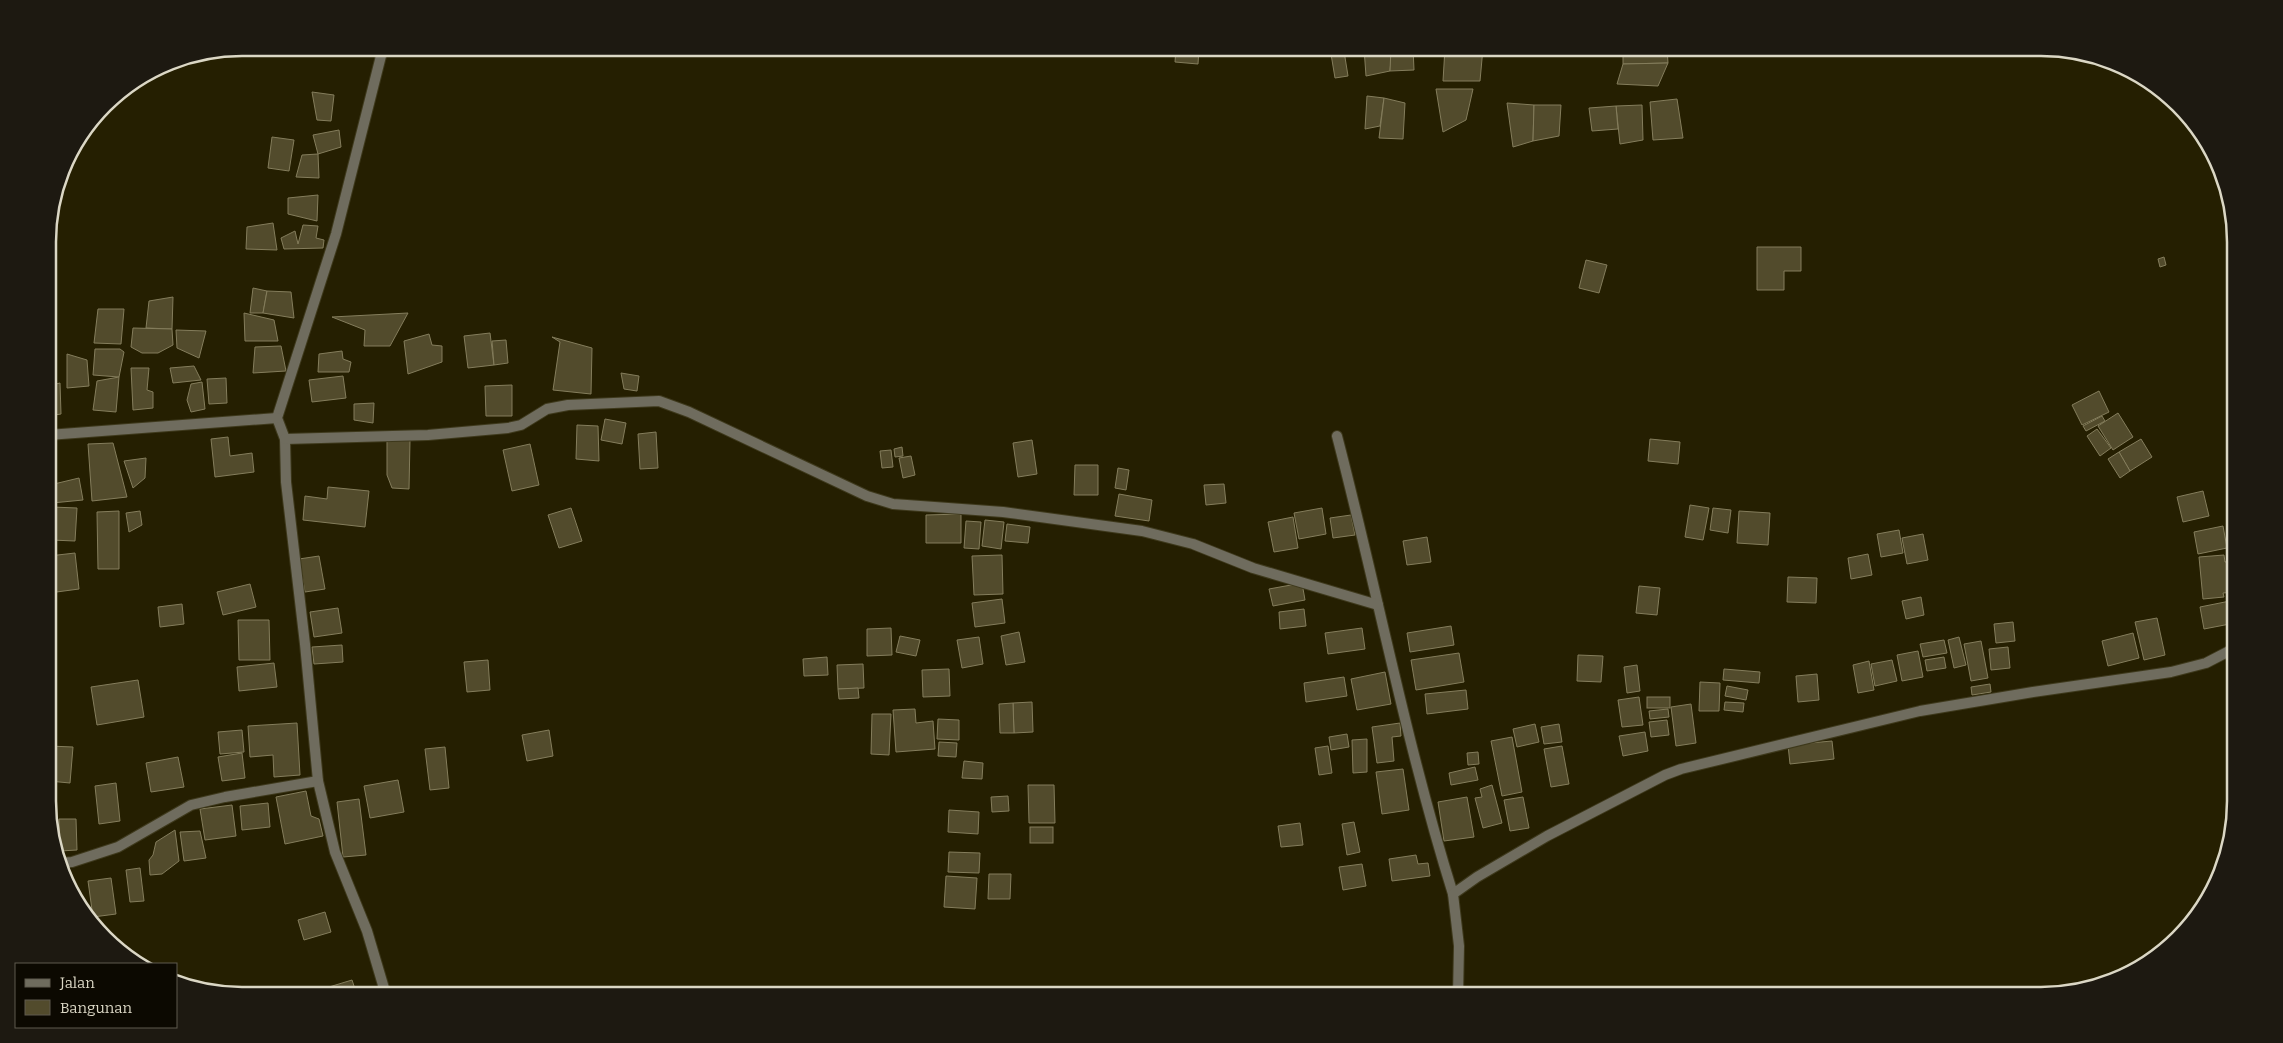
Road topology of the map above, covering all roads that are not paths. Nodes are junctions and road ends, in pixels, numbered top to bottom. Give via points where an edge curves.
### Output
1 (381, 56) edge
2 (277, 418) junction
3 (56, 434) edge
4 (1337, 436) dead end
5 (285, 439) junction
6 (1378, 605) junction
7 (2227, 652) edge
8 (318, 781) junction
9 (67, 862) edge
10 (1453, 894) junction
11 (383, 987) edge
12 (1458, 987) edge

1 - 2 street via 336,234
2 - 3 street
2 - 5 street
4 - 6 street
5 - 6 street via 428,435 508,428 521,425 547,409 568,405 659,402 689,412 867,496 893,504 1003,512 1142,531 1193,544 1253,568
5 - 8 street via 286,482
6 - 10 street via 1424,794
7 - 10 street via 2206,663 2171,672 1920,711 1681,769 1665,774 1547,836 1477,876
8 - 9 street via 191,805 118,847
8 - 11 street via 335,852 367,931
10 - 12 street via 1459,946

